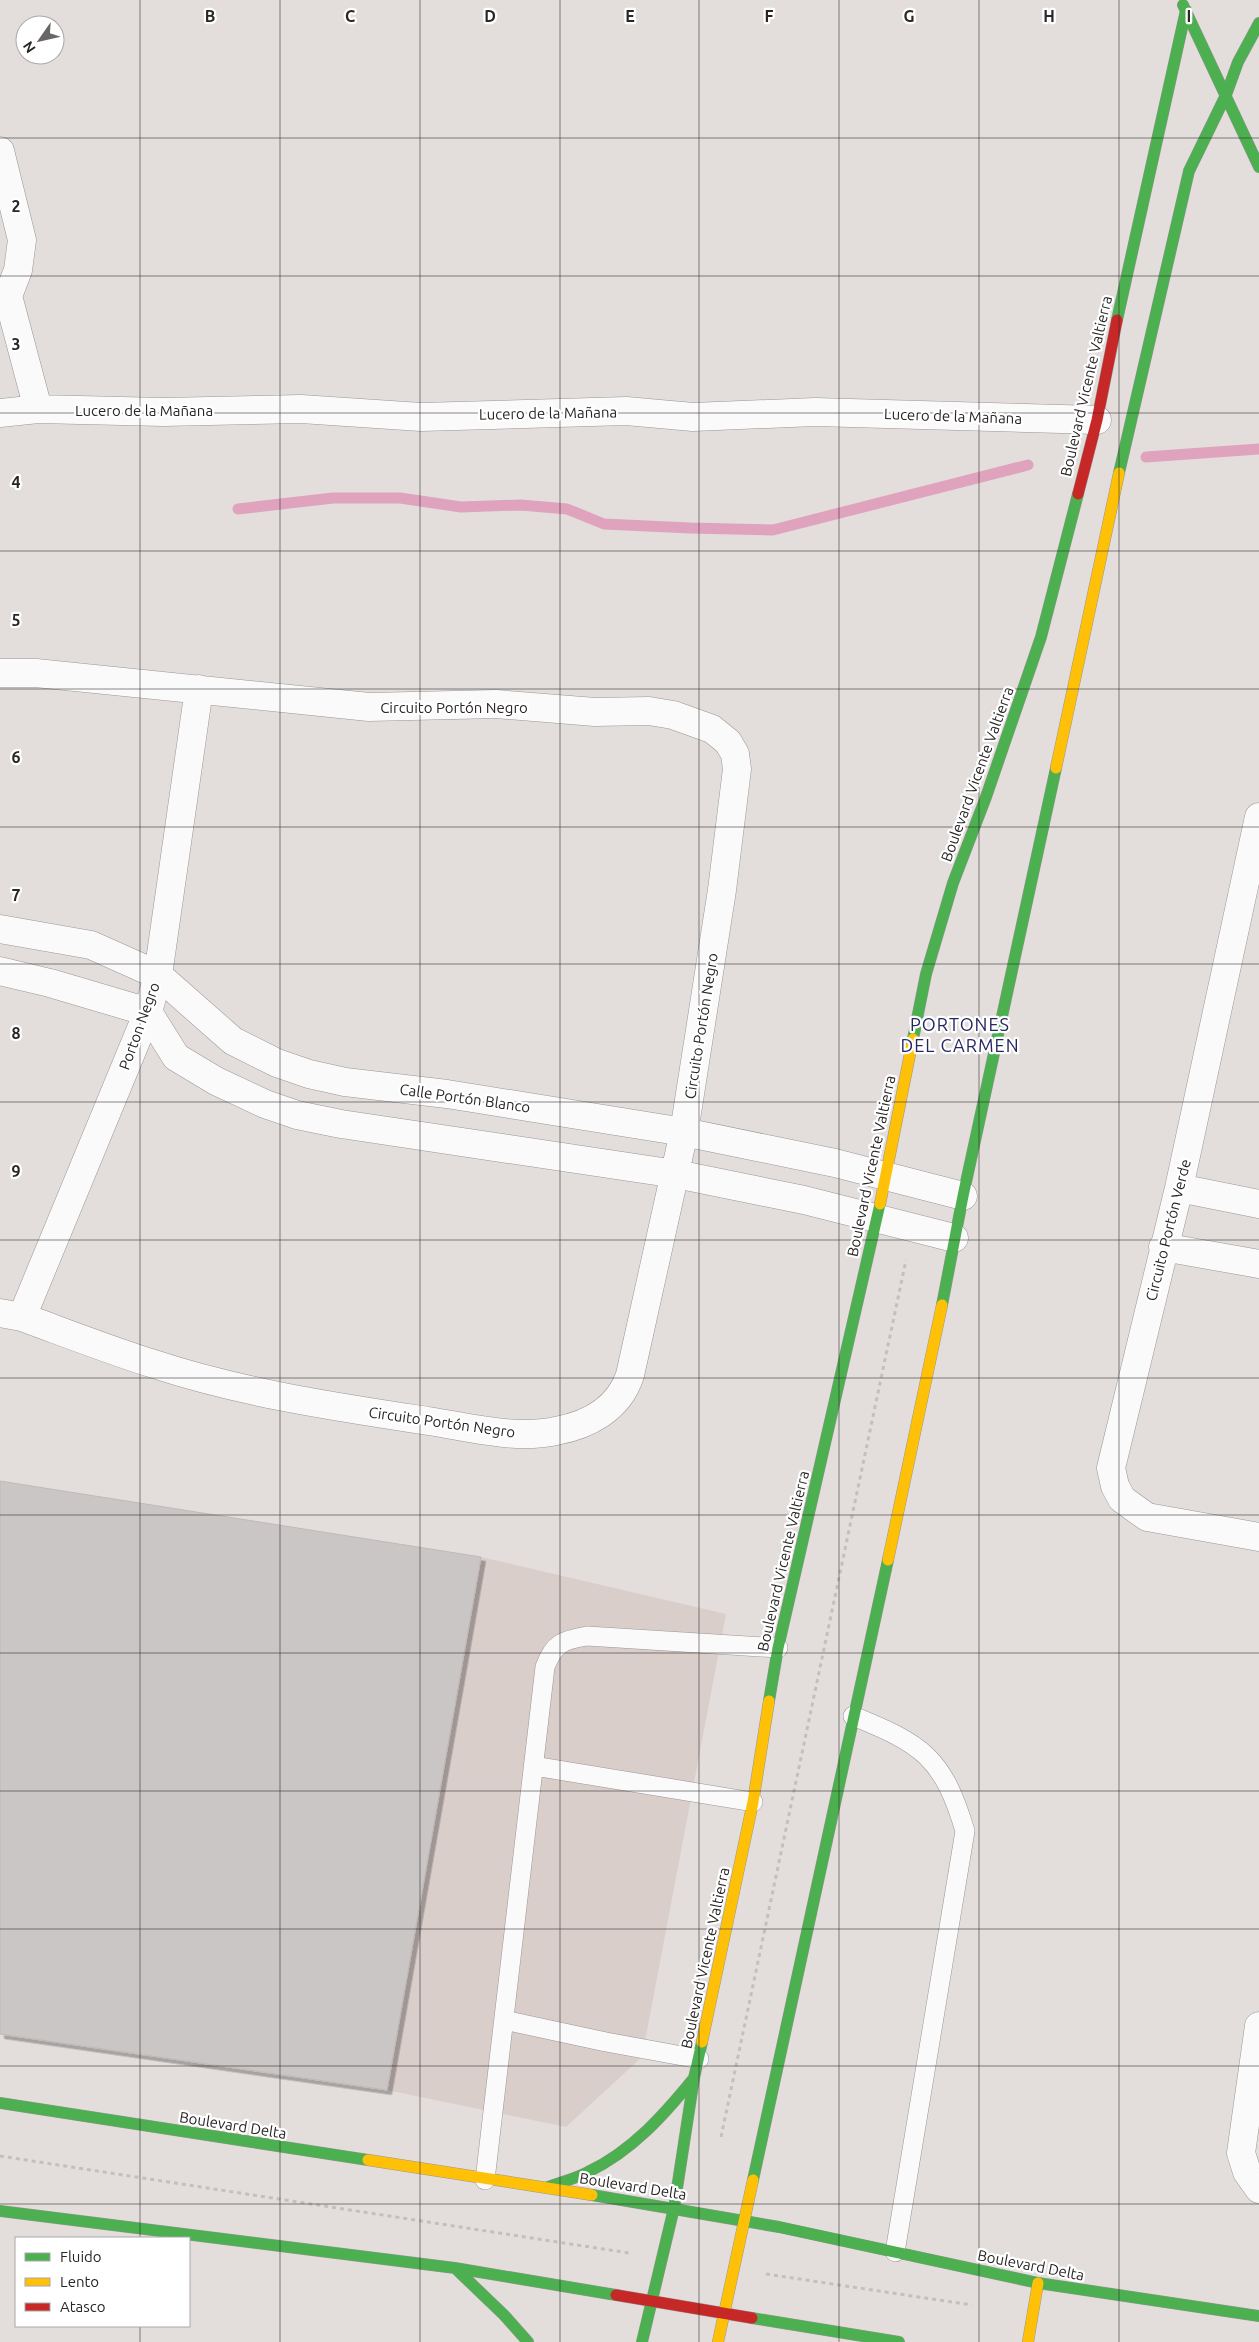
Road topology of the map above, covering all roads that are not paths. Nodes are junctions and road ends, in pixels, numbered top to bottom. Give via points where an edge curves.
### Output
1 (1183, 5) edge
2 (1259, 22) edge
3 (1226, 95) junction
4 (0, 150) edge
5 (1259, 167) edge
6 (4, 297) edge
7 (38, 409) junction
8 (0, 413) edge
9 (1097, 420) junction
10 (0, 673) edge
11 (199, 689) junction
12 (1259, 817) edge
13 (0, 929) edge
14 (0, 971) edge
15 (158, 975) junction
16 (148, 1012) junction
17 (684, 1132) junction
18 (676, 1174) junction
19 (886, 1178) junction
20 (1179, 1188) junction
21 (963, 1196) junction
22 (1259, 1204) edge
23 (876, 1217) junction
24 (954, 1238) junction
25 (1163, 1247) junction
26 (1259, 1264) edge
27 (11, 1315) edge
28 (1259, 1537) edge
29 (778, 1648) junction
30 (853, 1716) junction
31 (534, 1766) junction
32 (753, 1802) junction
33 (504, 2020) junction
34 (1259, 2026) edge
35 (698, 2059) junction
36 (694, 2078) junction
37 (0, 2103) edge
38 (485, 2180) junction
39 (548, 2188) junction
40 (1259, 2189) edge
41 (674, 2208) junction
42 (0, 2211) edge
43 (744, 2221) junction
44 (895, 2252) junction
45 (455, 2268) junction
46 (1038, 2283) junction
47 (652, 2300) junction
48 (724, 2314) junction
49 (1259, 2316) edge
50 (528, 2342) edge
51 (642, 2342) edge
52 (718, 2342) edge
53 (899, 2342) edge
54 (1028, 2342) edge

1 - 3 main road
1 - 9 main road, Boulevard Vicente Valtierra
2 - 3 main road via 1238,62
3 - 5 main road
3 - 21 main road via 1189,171 1101,548 1025,917
4 - 6 street via 22,240 18,270
6 - 7 street
7 - 8 street, Lucero de la Mañana
7 - 9 street, Lucero de la Mañana via 163,412 301,409 421,417 626,411 693,417 815,412
9 - 19 main road, Boulevard Vicente Valtierra via 1041,637 953,883 926,974
10 - 11 street, Circuito Portón Negro via 36,672
11 - 15 street, Porton Negro
11 - 17 street, Circuito Portón Negro via 369,707 496,704 595,712 649,711 698,722 722,736 735,754 737,769 722,890
12 - 20 street, Circuito Portón Verde
13 - 15 street, Calle Portón Blanco via 92,944
14 - 16 street
15 - 16 street, Porton Negro
15 - 17 street, Calle Portón Blanco via 233,1041 277,1063 309,1074
16 - 18 street via 176,1057 224,1085 297,1115
16 - 27 street, Porton Negro
17 - 18 street, Circuito Portón Negro
17 - 19 street, Calle Portón Blanco via 835,1163
18 - 23 street
18 - 27 street, Circuito Portón Negro via 627,1385 608,1409 578,1426 554,1432 497,1432 250,1390 155,1365
19 - 21 street, Calle Portón Blanco
19 - 23 main road, Boulevard Vicente Valtierra
20 - 22 street
20 - 25 street, Circuito Portón Verde
21 - 24 main road
23 - 24 street
23 - 29 main road, Boulevard Vicente Valtierra
24 - 30 main road via 939,1323
25 - 26 street
25 - 28 street, Circuito Portón Verde via 1111,1468 1115,1486 1122,1498 1147,1517
29 - 31 lane via 587,1636 562,1642 554,1648 545,1667
29 - 32 main road, Boulevard Vicente Valtierra
30 - 43 main road
30 - 44 lane via 908,1740 932,1760 946,1780 965,1831
31 - 32 lane
31 - 33 lane
32 - 35 main road, Boulevard Vicente Valtierra
33 - 35 lane
33 - 38 lane
34 - 40 street via 1241,2153 1246,2172
35 - 36 main road, Boulevard Vicente Valtierra
36 - 39 main road via 658,2122 626,2149 592,2171
36 - 41 main road, Boulevard Vicente Valtierra
37 - 38 main road, Boulevard Delta
38 - 39 main road, Boulevard Delta
39 - 41 main road, Boulevard Delta
41 - 43 main road, Boulevard Delta
41 - 47 main road, Boulevard Vicente Valtierra
42 - 45 main road
43 - 44 main road, Boulevard Delta
43 - 48 main road
44 - 46 main road, Boulevard Delta
45 - 47 main road
45 - 50 main road via 504,2314
46 - 49 main road, Boulevard Delta
46 - 54 main road
47 - 48 main road
47 - 51 main road, Boulevard Vicente Valtierra
48 - 52 main road
48 - 53 main road

